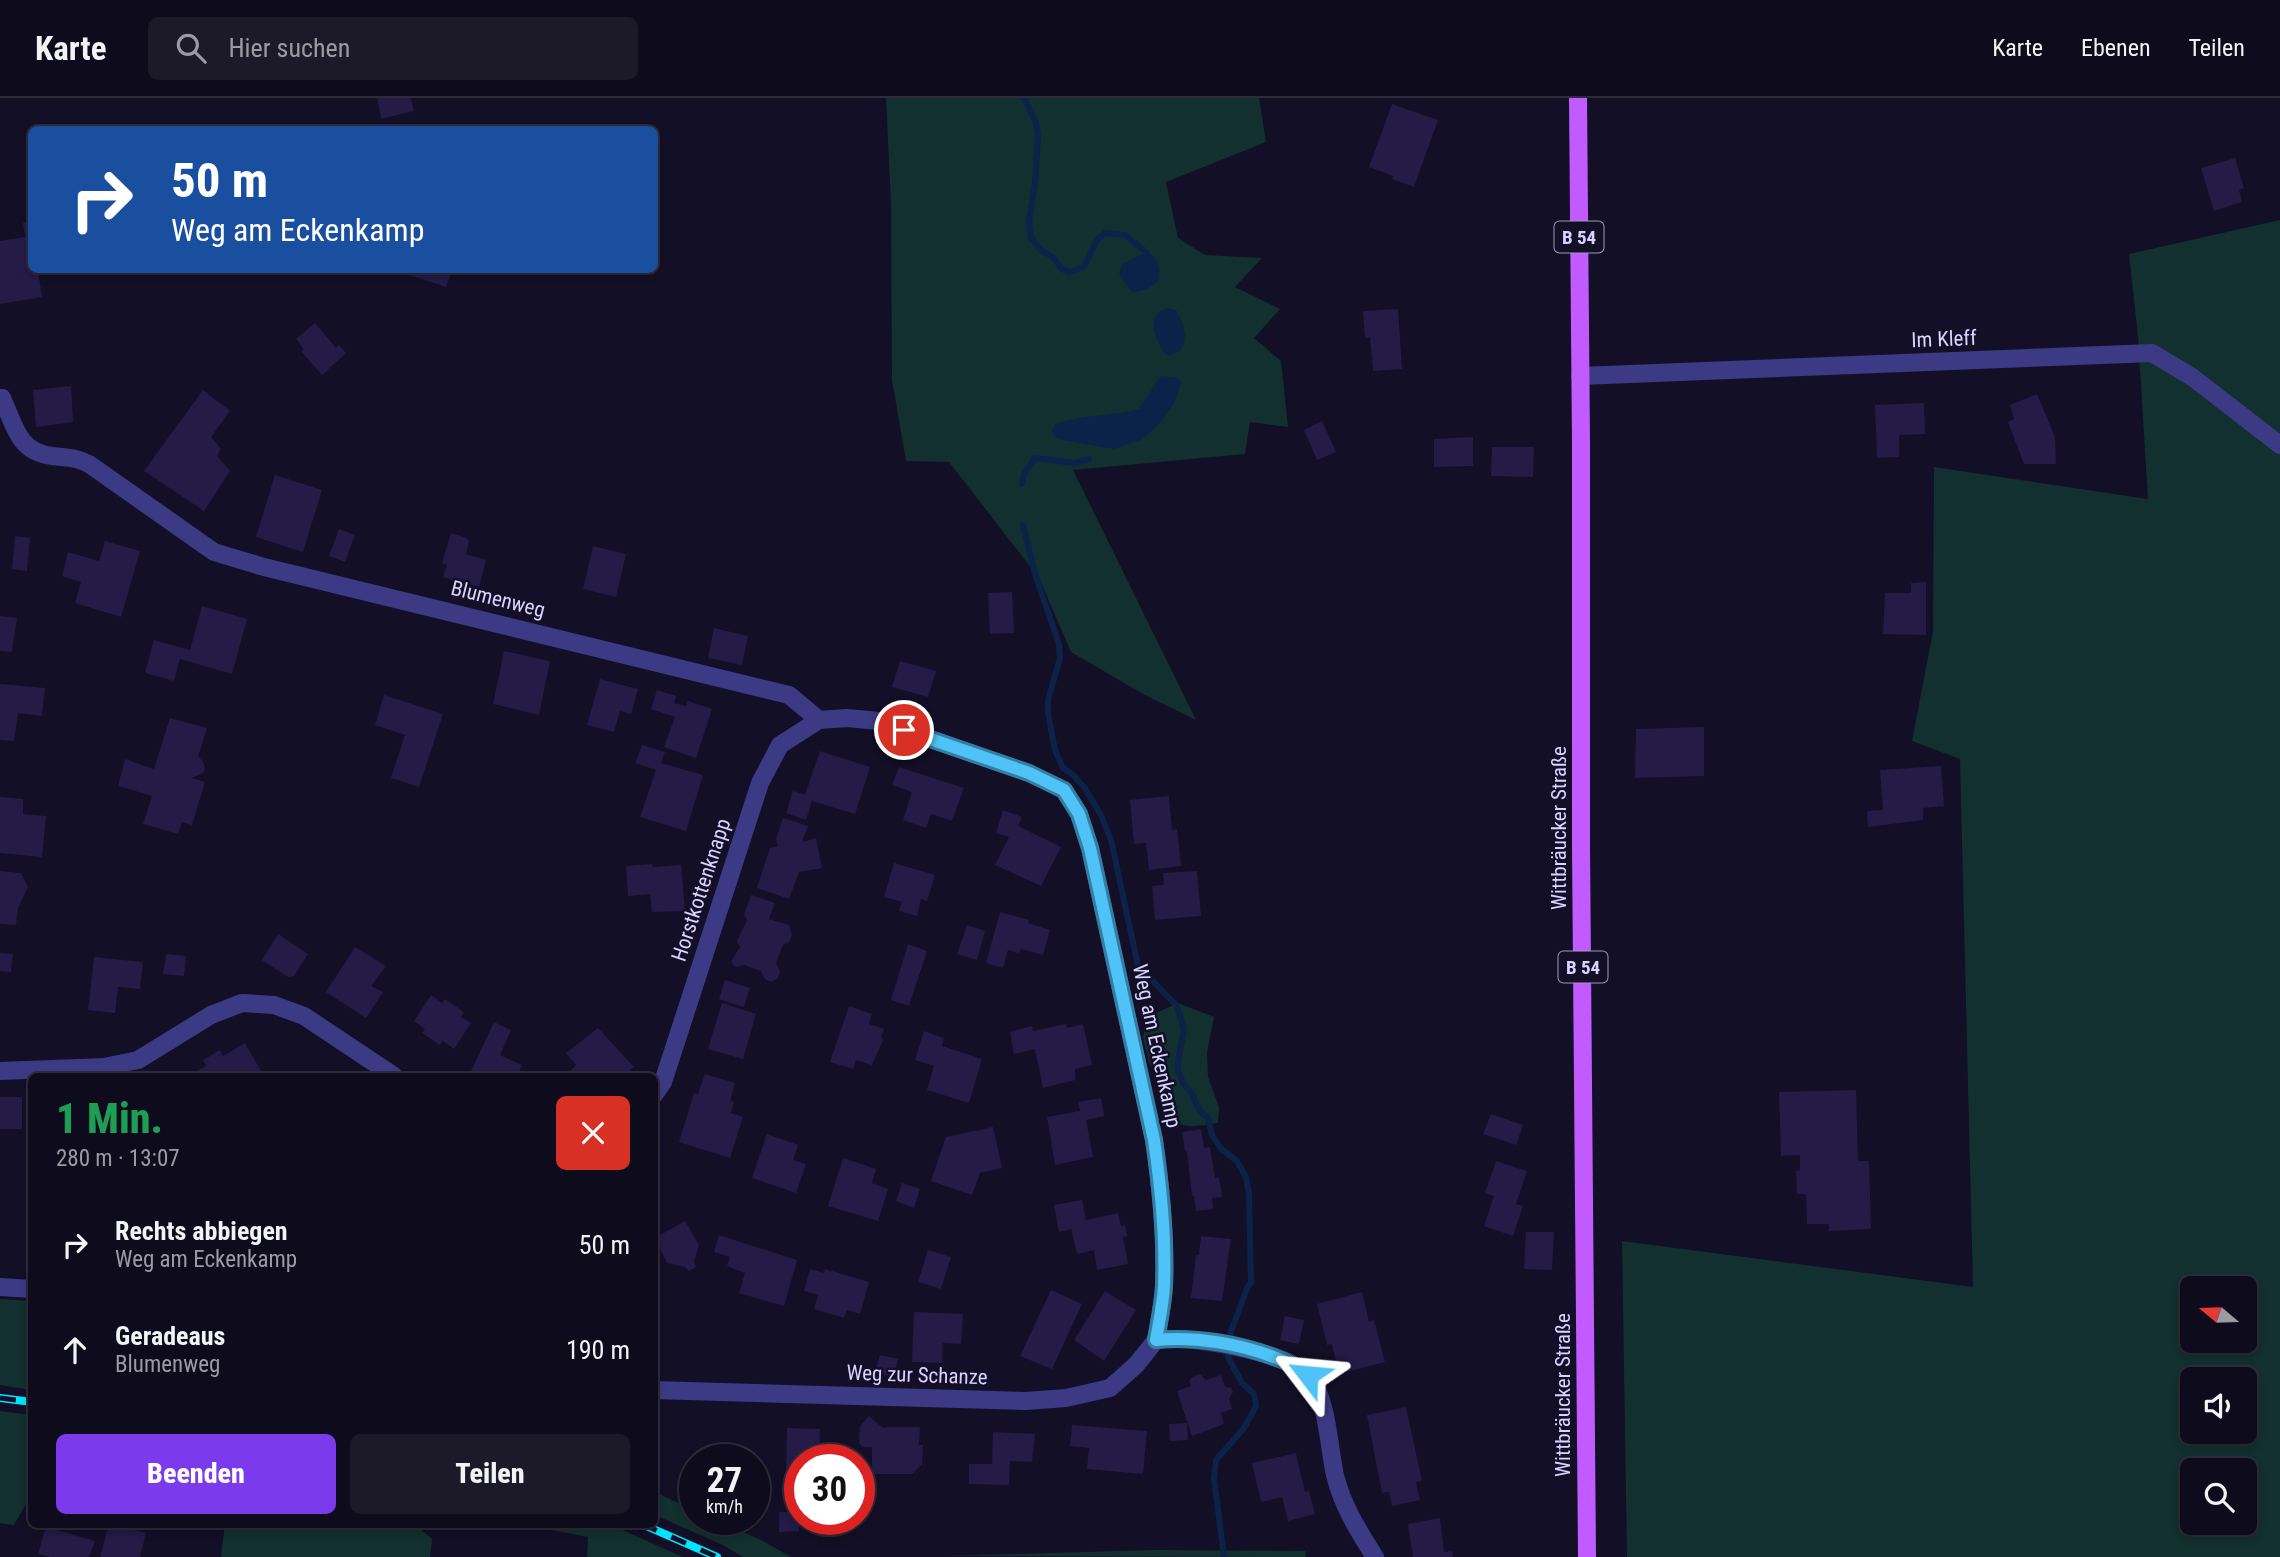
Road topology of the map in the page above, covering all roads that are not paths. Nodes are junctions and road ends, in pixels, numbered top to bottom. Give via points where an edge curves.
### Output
1 (1578, 98) edge
2 (1580, 376) junction
3 (0, 398) edge
4 (2280, 444) edge
5 (820, 720) junction
6 (0, 1071) edge
7 (390, 1073) edge
8 (658, 1089) edge
9 (0, 1287) edge
10 (28, 1289) edge
11 (1156, 1340) junction
12 (658, 1390) edge
13 (1375, 1557) edge
14 (1587, 1557) edge

1 - 2 main road, Wittbräucker Straße / B 54
2 - 4 street, Im Kleff via 2152,353 2192,377
2 - 14 main road, Wittbräucker Straße / B 54
3 - 5 street, Blumenweg via 32,451 75,457 89,464 214,552 789,695
5 - 8 street, Horstkottenknapp via 780,745 760,783
5 - 11 street, Weg am Eckenkamp via 879,721 1029,773 1064,790 1079,814 1154,1140 1164,1287
6 - 7 street via 104,1067 138,1060 211,1015 242,1003 274,1005 304,1016
9 - 10 street
11 - 12 street, Weg zur Schanze via 1110,1388 1066,1398 1026,1401
11 - 13 street via 1208,1341 1244,1349 1280,1359 1308,1375 1320,1398 1335,1477 1352,1520

